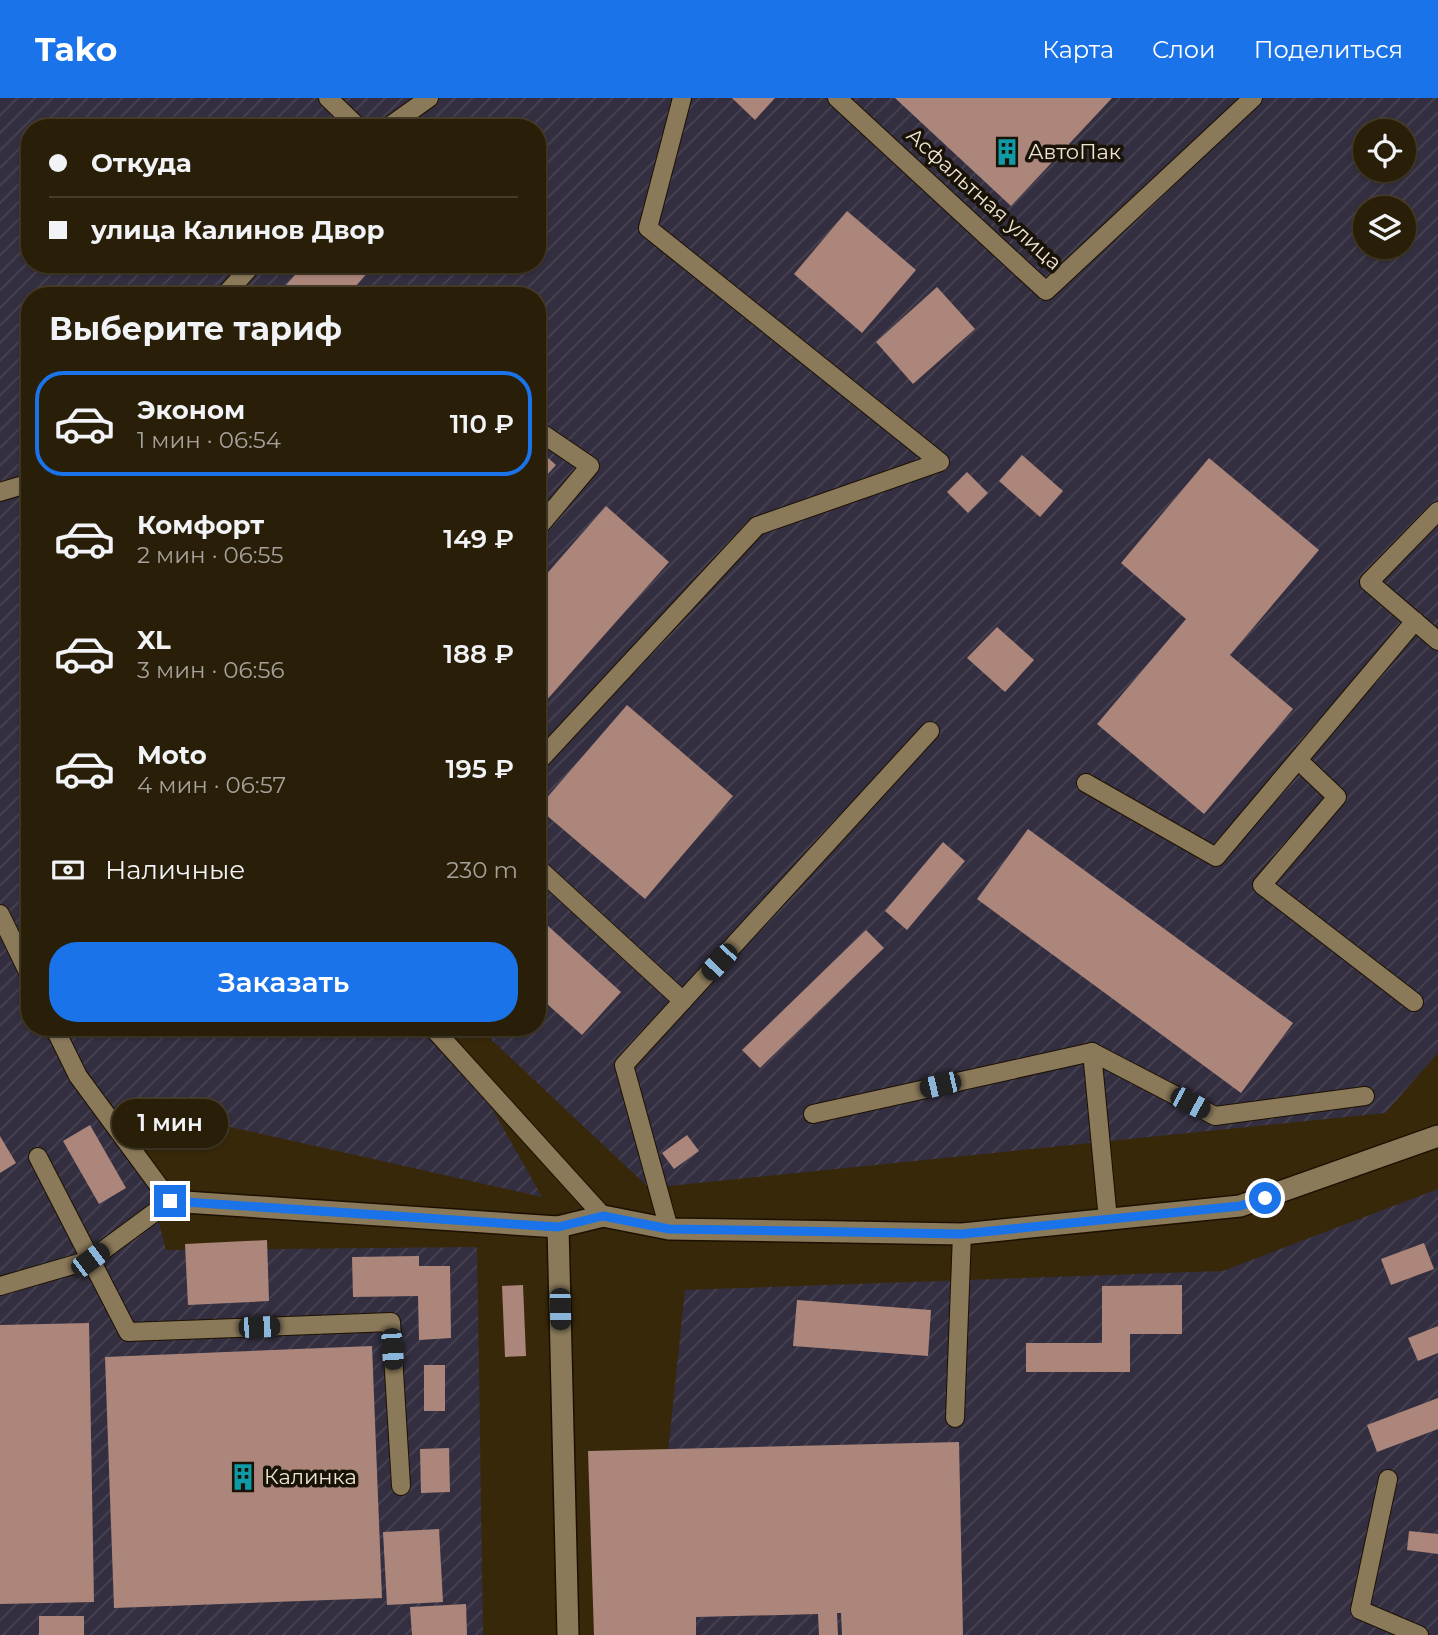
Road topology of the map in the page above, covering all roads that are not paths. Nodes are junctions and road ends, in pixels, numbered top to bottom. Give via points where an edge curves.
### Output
1 (328, 98) edge
2 (429, 98) edge
3 (682, 98) edge
4 (837, 98) edge
5 (1253, 98) edge
6 (350, 119) edge
7 (400, 119) edge
8 (245, 273) edge
9 (232, 287) edge
10 (546, 436) edge
11 (21, 486) edge
12 (0, 492) edge
13 (1438, 511) edge
14 (546, 518) edge
15 (1415, 621) junction
16 (1438, 641) edge
17 (930, 732) dead end
18 (546, 753) edge
19 (1298, 760) junction
20 (1086, 783) dead end
21 (546, 875) edge
22 (0, 914) edge
23 (21, 957) edge
24 (683, 1001) junction
25 (1414, 1002) dead end
26 (58, 1036) edge
27 (440, 1036) edge
28 (1092, 1052) junction
29 (1365, 1096) dead end
30 (813, 1114) dead end
31 (1438, 1136) edge
32 (38, 1157) dead end
33 (170, 1201) junction
34 (603, 1216) junction
35 (1108, 1220) junction
36 (558, 1227) junction
37 (669, 1229) junction
38 (962, 1234) junction
39 (90, 1260) junction
40 (0, 1286) edge
41 (955, 1418) dead end
42 (1388, 1479) dead end
43 (401, 1486) dead end
44 (568, 1635) edge
45 (1419, 1635) edge

1 - 6 lane
2 - 7 lane
3 - 18 lane via 648,228 940,462 757,526
4 - 5 lane, Асфальтная улица via 1046,291
8 - 9 lane
10 - 14 lane via 590,466
11 - 12 lane
13 - 15 lane via 1369,582
15 - 16 lane
15 - 19 lane
17 - 24 lane
19 - 20 lane via 1216,857
19 - 25 lane via 1337,797 1262,885
21 - 24 lane
22 - 23 lane
24 - 37 lane via 624,1065
26 - 33 lane via 78,1076
27 - 34 lane
28 - 29 lane via 1215,1116
28 - 30 lane
28 - 35 lane
31 - 35 street via 1240,1206
32 - 39 lane
33 - 36 street
33 - 39 lane
34 - 36 street
34 - 37 street
35 - 38 street
36 - 44 street
37 - 38 street
38 - 41 lane
39 - 40 lane
39 - 43 lane via 128,1332 391,1322
42 - 45 lane via 1360,1610

